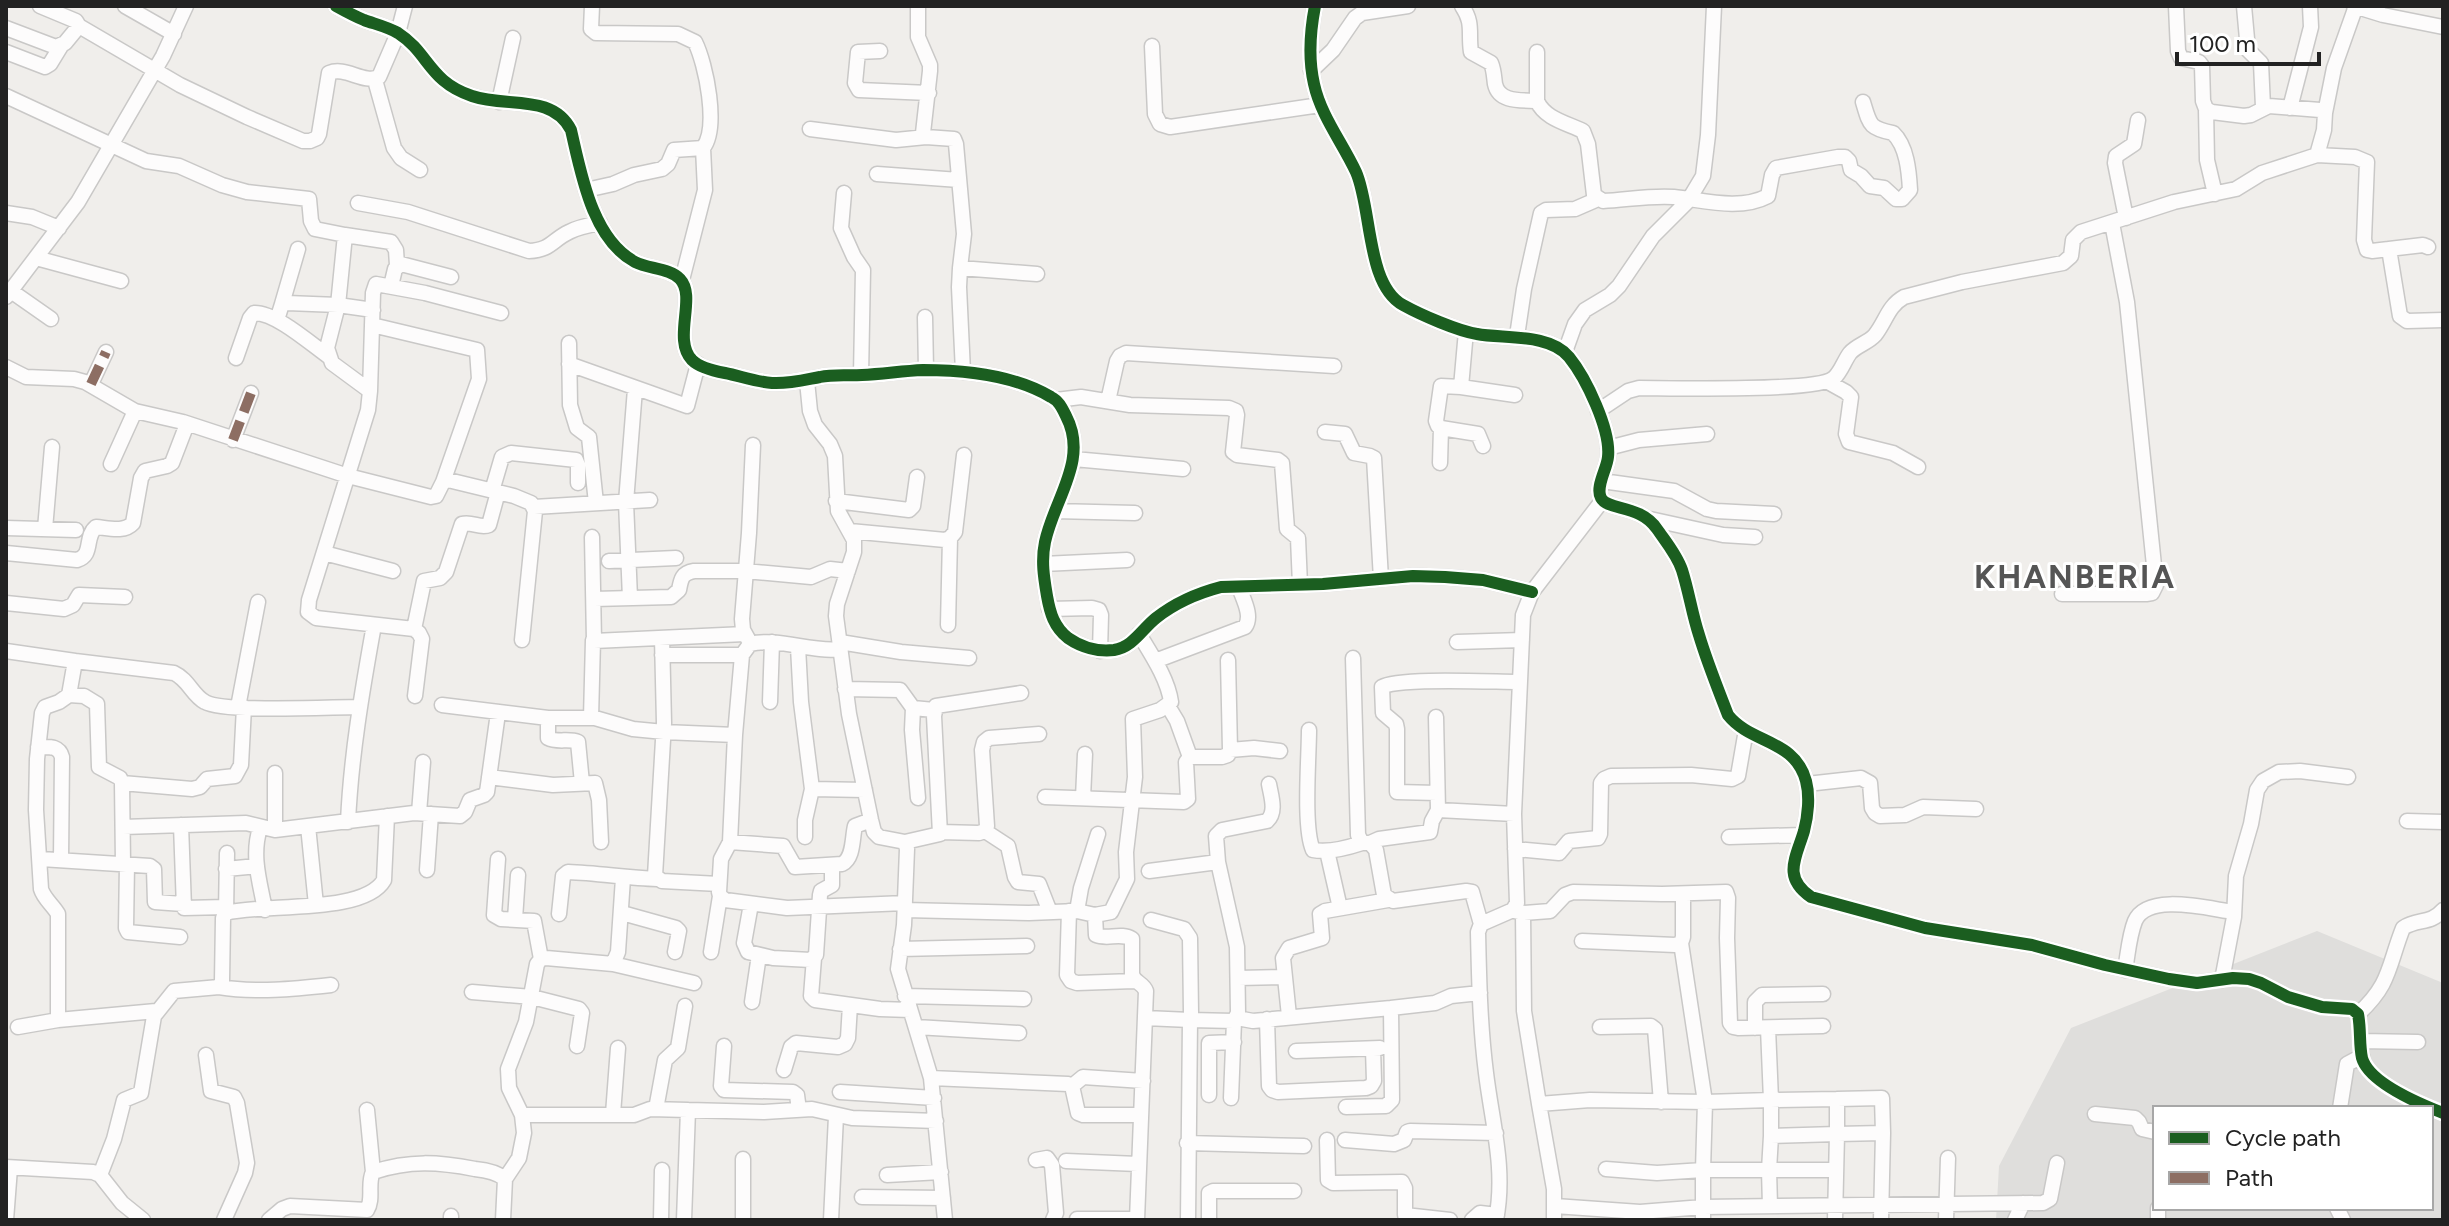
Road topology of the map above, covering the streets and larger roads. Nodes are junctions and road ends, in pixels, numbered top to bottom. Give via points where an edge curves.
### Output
1 (40, 6) edge
2 (125, 6) edge
3 (186, 6) edge
4 (336, 6) edge
5 (405, 6) edge
6 (592, 6) edge
7 (918, 6) edge
8 (1315, 6) edge
9 (1408, 6) edge
10 (1462, 6) edge
11 (1714, 6) edge
12 (2176, 6) edge
13 (2244, 6) edge
14 (2310, 6) edge
15 (2355, 6) edge
16 (79, 26) junction
17 (2443, 27) edge
18 (6, 28) edge
19 (398, 33) junction
20 (174, 34) junction
21 (513, 38) dead end
22 (61, 46) junction
23 (1152, 46) dead end
24 (880, 51) dead end
25 (6, 52) edge
26 (1537, 52) dead end
27 (155, 70) junction
28 (1311, 71) junction
29 (375, 80) junction
30 (929, 93) junction
31 (6, 96) edge
32 (1537, 101) junction
33 (499, 102) junction
34 (1863, 102) dead end
35 (1320, 105) junction
36 (2263, 107) junction
37 (2290, 108) junction
38 (2206, 109) junction
39 (2325, 113) junction
40 (2138, 120) dead end
41 (810, 129) dead end
42 (926, 137) junction
43 (111, 145) junction
44 (703, 148) junction
45 (2317, 155) junction
46 (420, 170) dead end
47 (877, 174) dead end
48 (959, 180) junction
49 (586, 190) junction
50 (844, 193) dead end
51 (2215, 194) junction
52 (1598, 199) junction
53 (1688, 201) junction
54 (358, 203) dead end
55 (6, 213) edge
56 (2119, 220) junction
57 (600, 223) junction
58 (59, 228) junction
59 (345, 235) junction
60 (2428, 247) dead end
61 (298, 249) dead end
62 (2389, 249) junction
63 (36, 258) junction
64 (397, 265) junction
65 (960, 268) junction
66 (1037, 274) dead end
67 (451, 277) dead end
68 (682, 280) junction
69 (121, 281) dead end
70 (391, 286) junction
71 (8, 294) edge
72 (282, 304) junction
73 (338, 305) junction
74 (501, 313) dead end
75 (925, 317) dead end
76 (372, 318) junction
77 (51, 319) dead end
78 (277, 320) junction
79 (2443, 320) edge
80 (1466, 331) junction
81 (1517, 336) junction
82 (569, 343) dead end
83 (106, 352) dead end
84 (1565, 352) junction
85 (328, 356) junction
86 (236, 358) dead end
87 (569, 364) junction
88 (698, 364) junction
89 (1334, 366) dead end
90 (6, 367) edge
91 (926, 370) junction
92 (963, 372) junction
93 (861, 375) junction
94 (807, 381) junction
95 (1828, 382) junction
96 (91, 384) junction
97 (1461, 387) junction
98 (635, 389) junction
99 (370, 391) junction
100 (251, 393) dead end
101 (1515, 395) dead end
102 (1056, 400) junction
103 (1108, 401) junction
104 (135, 411) junction
105 (1598, 411) junction
106 (187, 424) junction
107 (1441, 428) junction
108 (1325, 432) dead end
109 (1707, 434) dead end
110 (233, 440) junction
111 (753, 445) dead end
112 (1483, 446) dead end
113 (52, 447) dead end
114 (1608, 448) junction
115 (964, 455) dead end
116 (1074, 459) junction
117 (1440, 463) dead end
118 (111, 464) dead end
119 (1918, 467) dead end
120 (1183, 469) dead end
121 (348, 476) junction
122 (917, 477) dead end
123 (1602, 481) junction
124 (443, 482) junction
125 (578, 483) dead end
126 (495, 492) junction
127 (650, 500) dead end
128 (836, 501) junction
129 (1602, 501) junction
130 (626, 502) junction
131 (596, 503) junction
132 (534, 507) junction
133 (1055, 511) junction
134 (1135, 513) dead end
135 (1774, 514) dead end
136 (1650, 519) junction
137 (6, 528) edge
138 (45, 529) junction
139 (76, 530) dead end
140 (850, 531) junction
141 (592, 537) dead end
142 (1755, 537) dead end
143 (950, 538) junction
144 (6, 553) edge
145 (324, 553) junction
146 (676, 558) dead end
147 (628, 560) junction
148 (1127, 560) dead end
149 (609, 561) dead end
150 (1043, 564) junction
151 (393, 571) dead end
152 (745, 571) junction
153 (848, 571) junction
154 (1381, 579) junction
155 (1300, 585) junction
156 (1239, 587) junction
157 (1532, 592) junction
158 (2062, 594) dead end
159 (125, 597) dead end
160 (630, 598) junction
161 (594, 599) junction
162 (258, 602) dead end
163 (6, 603) edge
164 (1049, 609) junction
165 (374, 625) junction
166 (948, 625) dead end
167 (414, 629) junction
168 (1139, 634) junction
169 (662, 638) junction
170 (522, 640) dead end
171 (593, 640) junction
172 (1522, 640) junction
173 (772, 642) junction
174 (1457, 642) dead end
175 (746, 644) junction
176 (840, 645) junction
177 (798, 647) junction
178 (6, 651) edge
179 (1100, 651) junction
180 (662, 655) junction
181 (969, 658) dead end
182 (1353, 658) dead end
183 (1228, 660) dead end
184 (75, 661) junction
185 (1155, 661) junction
186 (1519, 682) junction
187 (845, 689) junction
188 (1021, 693) dead end
189 (69, 695) junction
190 (415, 696) dead end
191 (770, 702) dead end
192 (442, 705) dead end
193 (1168, 706) junction
194 (241, 707) junction
195 (359, 707) junction
196 (913, 708) junction
197 (934, 710) junction
198 (498, 713) junction
199 (1436, 717) dead end
200 (548, 718) junction
201 (591, 718) junction
202 (1309, 730) dead end
203 (1746, 730) junction
204 (664, 732) junction
205 (1039, 734) dead end
206 (735, 735) junction
207 (38, 747) junction
208 (1230, 750) junction
209 (1280, 751) dead end
210 (1085, 754) dead end
211 (1190, 757) junction
212 (423, 762) dead end
213 (275, 773) dead end
214 (489, 777) junction
215 (2348, 777) dead end
216 (122, 783) junction
217 (582, 783) junction
218 (1269, 784) dead end
219 (1807, 784) junction
220 (812, 789) junction
221 (865, 790) junction
222 (1437, 793) junction
223 (1045, 797) dead end
224 (918, 798) dead end
225 (1083, 798) junction
226 (1133, 800) junction
227 (1976, 809) dead end
228 (1438, 810) junction
229 (425, 813) junction
230 (1514, 814) junction
231 (387, 816) junction
232 (871, 820) junction
233 (2407, 821) dead end
234 (348, 822) junction
235 (2443, 822) edge
236 (181, 825) junction
237 (308, 826) junction
238 (123, 827) junction
239 (268, 829) junction
240 (985, 831) junction
241 (940, 832) junction
242 (1098, 834) dead end
243 (1803, 835) junction
244 (805, 837) dead end
245 (1729, 837) dead end
246 (601, 842) dead end
247 (730, 842) junction
248 (905, 842) junction
249 (1366, 843) junction
250 (1515, 849) junction
251 (1327, 851) junction
252 (227, 853) dead end
253 (41, 859) junction
254 (498, 859) dead end
255 (61, 860) junction
256 (1218, 862) junction
257 (125, 864) junction
258 (832, 865) junction
259 (257, 866) junction
260 (226, 869) junction
261 (427, 870) dead end
262 (1149, 871) dead end
263 (518, 875) dead end
264 (623, 878) junction
265 (657, 879) junction
266 (720, 890) junction
267 (1683, 894) junction
268 (1388, 900) junction
269 (183, 904) junction
270 (751, 904) junction
271 (316, 905) junction
272 (905, 906) junction
273 (819, 907) junction
274 (1340, 908) junction
275 (226, 910) junction
276 (265, 910) junction
277 (2443, 910) edge
278 (1073, 911) junction
279 (1050, 912) junction
280 (1518, 912) junction
281 (2234, 912) junction
282 (622, 913) junction
283 (559, 914) dead end
284 (1095, 915) junction
285 (515, 919) junction
286 (1151, 920) dead end
287 (1481, 924) junction
288 (180, 937) dead end
289 (1582, 941) dead end
290 (1681, 943) junction
291 (1027, 946) dead end
292 (900, 949) junction
293 (675, 952) dead end
294 (711, 952) dead end
295 (759, 955) junction
296 (814, 958) junction
297 (541, 959) junction
298 (613, 964) junction
299 (2125, 970) junction
300 (1285, 977) junction
301 (1238, 978) junction
302 (2222, 980) junction
303 (1134, 981) junction
304 (694, 983) dead end
305 (331, 985) dead end
306 (219, 987) junction
307 (472, 992) dead end
308 (1480, 993) junction
309 (1823, 994) dead end
310 (532, 997) junction
311 (1024, 999) dead end
312 (752, 1002) dead end
313 (907, 1003) junction
314 (850, 1005) junction
315 (685, 1006) dead end
316 (1391, 1008) junction
317 (156, 1011) junction
318 (2358, 1014) junction
319 (1289, 1016) junction
320 (1145, 1018) junction
321 (1235, 1019) junction
322 (1267, 1019) junction
323 (58, 1020) junction
324 (1190, 1020) junction
325 (1823, 1026) dead end
326 (18, 1027) dead end
327 (916, 1027) junction
328 (1600, 1027) dead end
329 (1762, 1028) junction
330 (1019, 1033) dead end
331 (1234, 1042) junction
332 (2418, 1042) dead end
333 (577, 1046) dead end
334 (724, 1046) dead end
335 (1390, 1047) junction
336 (618, 1048) dead end
337 (1373, 1049) junction
338 (2361, 1049) junction
339 (1296, 1051) dead end
340 (206, 1055) dead end
341 (784, 1070) dead end
342 (931, 1078) junction
343 (1143, 1081) junction
344 (1072, 1086) junction
345 (840, 1092) dead end
346 (1209, 1095) dead end
347 (934, 1098) junction
348 (1231, 1098) dead end
349 (1837, 1099) junction
350 (1771, 1100) junction
351 (1661, 1102) junction
352 (1705, 1102) junction
353 (1539, 1104) junction
354 (2340, 1106) edge
355 (2428, 1106) edge
356 (1346, 1107) dead end
357 (656, 1109) junction
358 (367, 1110) dead end
359 (688, 1110) junction
360 (799, 1110) junction
361 (613, 1114) junction
362 (2095, 1114) dead end
363 (522, 1115) junction
364 (1141, 1115) junction
365 (836, 1116) junction
366 (936, 1121) junction
367 (2153, 1132) edge
368 (1496, 1133) junction
369 (1883, 1133) junction
370 (1837, 1134) junction
371 (1771, 1136) junction
372 (1327, 1140) dead end
373 (1345, 1140) dead end
374 (1187, 1143) junction
375 (1304, 1146) dead end
376 (1948, 1158) dead end
377 (743, 1159) dead end
378 (1036, 1160) dead end
379 (1066, 1161) dead end
380 (2057, 1163) dead end
381 (1138, 1164) junction
382 (8, 1167) edge
383 (1606, 1169) dead end
384 (662, 1170) dead end
385 (1703, 1170) junction
386 (1769, 1170) junction
387 (1836, 1170) junction
388 (373, 1172) junction
389 (941, 1172) junction
390 (100, 1175) junction
391 (887, 1175) dead end
392 (505, 1179) junction
393 (1294, 1191) dead end
394 (862, 1197) dead end
395 (943, 1198) junction
396 (1946, 1202) junction
397 (1881, 1203) junction
398 (2023, 1203) junction
399 (1770, 1206) junction
400 (1555, 1213) edge
401 (1835, 1213) edge
402 (1703, 1214) edge
403 (1497, 1217) edge
404 (1077, 1219) edge
405 (1434, 1219) edge
406 (6, 1220) edge
407 (143, 1220) edge
408 (224, 1220) edge
409 (269, 1220) edge
410 (503, 1220) edge
411 (661, 1220) edge
412 (684, 1220) edge
413 (743, 1220) edge
414 (831, 1220) edge
415 (945, 1220) edge
416 (1053, 1220) edge
417 (1137, 1220) edge
418 (1188, 1220) edge
419 (1209, 1220) edge
420 (1450, 1220) edge
421 (1472, 1220) edge
422 (1881, 1220) edge
423 (1946, 1220) edge
424 (2015, 1220) edge

1 - 16 street
2 - 20 street
3 - 20 street
4 - 19 street
5 - 19 street
6 - 44 street via 591,29 596,33 678,34 695,42 709,89
7 - 30 street via 918,37 930,65
8 - 28 street
9 - 28 street via 1362,13
10 - 32 street via 1471,25 1471,52 1491,63 1496,89 1510,99
11 - 53 street via 1707,161
12 - 38 street via 2178,51 2181,58 2202,66
13 - 36 street via 2248,50 2262,67
14 - 37 street via 2311,27
15 - 17 street
15 - 39 street
16 - 22 street
16 - 27 street
18 - 22 street
19 - 29 street
19 - 33 street via 452,89
20 - 27 street
21 - 33 street
22 - 25 street via 45,67
23 - 35 street via 1160,124 1170,127
24 - 30 street via 858,52 859,90
26 - 32 street
27 - 29 street via 303,141 319,134 329,73 338,70
27 - 43 street
28 - 35 street
29 - 46 street via 397,153
30 - 42 street
31 - 43 street
32 - 52 street via 1545,114 1583,131
33 - 49 street via 540,106 565,118
34 - 53 street via 1871,126 1893,133 1901,143 1910,190 1902,199 1870,186 1845,157 1838,157 1776,168 1768,196 1761,200
35 - 80 street via 1356,172 1382,283 1402,305
36 - 37 street
36 - 38 street via 2244,116
37 - 39 street
38 - 51 street via 2207,160
39 - 45 street
40 - 56 street via 2137,141 2116,156
41 - 42 street via 896,140
42 - 48 street via 954,139
43 - 58 street
43 - 59 street via 247,192 307,198 315,229
44 - 49 street via 674,150 662,169
44 - 68 street via 703,206
45 - 51 street
45 - 62 street via 2367,162 2364,245 2372,251
47 - 48 street
48 - 65 street via 964,234
49 - 57 street
50 - 93 street via 841,228 863,270
51 - 56 street
52 - 53 street
52 - 81 street via 1575,209 1541,213
53 - 84 street via 1653,236 1619,286 1585,310
54 - 57 street via 408,212 529,251 551,246 573,229
55 - 58 street
56 - 95 street via 2076,235 2071,256 2063,263 1904,297
56 - 158 street via 2156,585 2146,594
57 - 68 street via 628,258
58 - 63 street
59 - 64 street via 391,242
59 - 73 street
60 - 62 street
61 - 72 street
62 - 79 street via 2400,316 2407,321
63 - 69 street
63 - 71 street
64 - 67 street
64 - 70 street
65 - 66 street
65 - 92 street
68 - 88 street via 684,342
70 - 74 street
70 - 76 street via 373,288
71 - 77 street
72 - 73 street
72 - 78 street
73 - 76 street
73 - 85 street
75 - 91 street
76 - 99 street
76 - 124 street via 477,350 479,379
78 - 85 street
78 - 86 street via 254,313
80 - 81 street
80 - 97 street
81 - 84 street
82 - 87 street
83 - 96 street
84 - 105 street
85 - 99 street
87 - 98 street
87 - 131 street via 570,405 577,428 589,437
88 - 94 street via 770,383
88 - 98 street via 687,406
89 - 103 street via 1126,353 1117,361
90 - 96 street via 26,377
91 - 92 street
91 - 93 street
92 - 102 street via 1033,387
93 - 94 street
94 - 128 street via 815,425 835,456
95 - 105 street via 1639,388
95 - 119 street via 1851,397 1849,442 1893,453
96 - 104 street
97 - 101 street
97 - 107 street via 1441,386 1436,421
98 - 130 street
99 - 121 street
100 - 110 street
102 - 103 street
102 - 116 street via 1070,423
103 - 155 street via 1236,411 1233,452 1282,463 1287,529 1298,538
104 - 106 street
104 - 118 street
105 - 114 street
106 - 110 street
106 - 144 street via 172,463 145,471 141,478 129,527 96,527 85,558 77,560
107 - 112 street via 1478,434
107 - 117 street
108 - 154 street via 1345,434 1354,453 1374,458
109 - 114 street
110 - 121 street
111 - 152 street
113 - 138 street
114 - 123 street
115 - 143 street
116 - 120 street
116 - 133 street
121 - 124 street via 431,497
121 - 145 street
122 - 128 street via 909,510
123 - 129 street
123 - 135 street via 1674,491 1716,511
124 - 126 street
125 - 126 street via 576,460 511,453 502,457
126 - 132 street
126 - 167 street via 489,525 462,524 446,572 422,584
127 - 130 street
128 - 140 street
129 - 136 street
129 - 157 street
130 - 131 street
130 - 147 street
131 - 132 street
132 - 170 street
133 - 134 street
133 - 150 street
136 - 142 street
136 - 203 street via 1682,569 1701,644 1728,715
137 - 138 street
138 - 139 street
140 - 143 street
140 - 153 street via 854,552
141 - 161 street
143 - 166 street
145 - 151 street
145 - 165 street via 308,612 316,618
146 - 147 street
147 - 149 street
147 - 160 street
148 - 150 street
150 - 164 street
152 - 153 street via 811,577 830,569
152 - 160 street via 687,572 676,595
152 - 175 street
153 - 176 street via 837,604
154 - 155 street
154 - 157 street via 1470,579
155 - 156 street
156 - 168 street via 1221,587 1188,599
156 - 185 street via 1249,617 1245,627
157 - 172 street via 1523,615
159 - 163 street via 79,595 64,609
160 - 161 street
161 - 171 street
162 - 194 street
164 - 179 street via 1061,632
164 - 179 street via 1099,610
165 - 167 street
165 - 195 street
167 - 190 street via 422,639
168 - 179 street via 1122,648
168 - 185 street
169 - 171 street
169 - 175 street
169 - 180 street
171 - 201 street
172 - 174 street
172 - 186 street
173 - 175 street
173 - 177 street
173 - 191 street
175 - 180 street
175 - 206 street
176 - 177 street
176 - 181 street
176 - 187 street
177 - 220 street
178 - 184 street
180 - 204 street
182 - 249 street via 1358,835
183 - 208 street
184 - 189 street
184 - 194 street via 174,673 206,703
185 - 193 street via 1170,695
186 - 222 street via 1382,687 1383,713 1397,729 1397,792
186 - 230 street
187 - 196 street via 900,690
187 - 221 street
188 - 197 street via 942,704
189 - 207 street via 45,707
189 - 216 street via 97,704 99,767
192 - 198 street
193 - 211 street
193 - 226 street via 1133,719
194 - 195 street
194 - 216 street via 241,765 235,776 207,779 192,789
195 - 234 street
196 - 197 street
196 - 224 street
197 - 241 street
198 - 200 street
198 - 214 street
199 - 222 street
200 - 201 street
200 - 217 street via 548,738 578,742
201 - 204 street
202 - 251 street via 1311,846
203 - 219 street via 1790,754
203 - 250 street via 1738,776 1611,776 1601,783 1598,838 1569,841 1559,853
204 - 206 street
204 - 265 street
205 - 240 street via 984,742
206 - 247 street
207 - 253 street
207 - 255 street via 61,752
208 - 209 street
208 - 211 street via 1222,757
210 - 225 street
211 - 226 street via 1188,799
212 - 229 street
213 - 239 street
214 - 217 street
214 - 229 street via 486,794 470,800 464,815
215 - 281 street via 2288,771 2263,781 2236,876
216 - 238 street
217 - 246 street via 595,783
218 - 256 street via 1271,818 1217,832
219 - 227 street via 1867,780 1872,808 1880,816 1905,815 1923,807
219 - 243 street
220 - 221 street
220 - 244 street
221 - 232 street
222 - 228 street
223 - 225 street
225 - 226 street
226 - 284 street via 1127,879 1111,912
228 - 230 street
228 - 249 street via 1430,832
229 - 231 street
229 - 261 street
230 - 250 street
231 - 234 street
231 - 271 street via 380,886 362,898
232 - 248 street via 879,837
232 - 258 street via 855,826 847,862
233 - 235 street
234 - 237 street
236 - 238 street
236 - 239 street via 246,823
236 - 269 street
237 - 239 street
237 - 271 street
238 - 257 street
239 - 259 street via 255,842
240 - 241 street
240 - 279 street via 1008,846 1018,882 1039,884
241 - 248 street
242 - 278 street
243 - 245 street
243 - 299 street via 1793,864 1795,879 1811,897 1925,928 2032,945
247 - 258 street via 777,843 800,869
247 - 266 street via 721,859
248 - 272 street
249 - 251 street
249 - 268 street via 1376,850
250 - 280 street
251 - 274 street
252 - 260 street
253 - 255 street
253 - 323 street via 43,896 58,914
254 - 285 street via 494,915
255 - 257 street
256 - 262 street
256 - 301 street via 1235,934
257 - 269 street via 154,869 155,902
257 - 288 street via 128,932
258 - 273 street via 832,885 821,891
259 - 260 street
259 - 276 street
260 - 275 street
263 - 285 street
264 - 265 street
264 - 282 street
264 - 283 street via 565,873
265 - 266 street
266 - 270 street via 725,900
266 - 294 street
267 - 280 street via 1573,892 1550,911
267 - 290 street
267 - 329 street via 1727,894 1730,1023
268 - 274 street
268 - 287 street via 1472,892
269 - 275 street via 188,909
270 - 273 street
270 - 295 street via 745,948
271 - 276 street
272 - 273 street
272 - 279 street
272 - 292 street
273 - 296 street
274 - 300 street via 1320,914 1322,938 1285,952
275 - 276 street
275 - 306 street
277 - 318 street via 2434,919 2403,928 2383,986
278 - 279 street
278 - 284 street
278 - 303 street via 1067,975 1071,981
280 - 287 street
280 - 353 street via 1524,1011
281 - 299 street via 2167,904 2144,910 2136,918
281 - 302 street
282 - 293 street via 676,928 680,936
282 - 298 street
284 - 303 street via 1096,935 1132,939
285 - 297 street via 534,921
286 - 324 street via 1184,929 1190,938
287 - 308 street
289 - 290 street
290 - 352 street
291 - 292 street
292 - 313 street via 898,969
295 - 296 street
295 - 312 street
296 - 314 street via 811,996
297 - 298 street
297 - 310 street
298 - 304 street
299 - 302 street via 2197,983
300 - 301 street
300 - 319 street
301 - 321 street
302 - 318 street via 2249,979 2288,997
303 - 320 street via 1146,991
305 - 306 street
306 - 317 street via 174,991
307 - 310 street
308 - 316 street
308 - 368 street
309 - 329 street via 1762,995 1755,1002
310 - 333 street via 581,1011
310 - 363 street via 508,1069 512,1099
311 - 313 street
313 - 314 street via 880,1009
313 - 327 street
314 - 341 street via 845,1044 796,1043
315 - 357 street via 678,1048 665,1060
316 - 319 street
316 - 335 street
317 - 323 street
317 - 390 street via 141,1093 124,1100
318 - 338 street
319 - 322 street
320 - 324 street
320 - 343 street
321 - 322 street
321 - 324 street
321 - 331 street
322 - 337 street via 1269,1086 1278,1092 1371,1086
323 - 326 street
324 - 374 street
325 - 329 street
327 - 330 street
327 - 342 street
328 - 351 street via 1655,1029
329 - 350 street
331 - 346 street via 1209,1043
331 - 348 street
332 - 338 street
334 - 360 street via 724,1090 793,1092
335 - 337 street
335 - 356 street via 1390,1104
336 - 361 street
337 - 339 street
338 - 354 street via 2347,1064
338 - 355 street via 2373,1076
340 - 408 street via 211,1091 234,1097 237,1103 246,1153 245,1173
342 - 344 street
342 - 347 street
343 - 344 street via 1083,1077
343 - 364 street
344 - 364 street via 1078,1113
345 - 347 street
347 - 366 street
349 - 350 street
349 - 369 street via 1882,1098
349 - 370 street
350 - 352 street
350 - 371 street
351 - 352 street
351 - 353 street
352 - 385 street
353 - 400 street
357 - 359 street
357 - 361 street
358 - 388 street
359 - 360 street
359 - 412 street
360 - 365 street
361 - 363 street
362 - 367 street via 2135,1118 2142,1129
363 - 392 street via 522,1147
364 - 381 street
365 - 366 street
365 - 414 street
366 - 389 street
368 - 373 street via 1410,1131 1394,1144
368 - 403 street
369 - 370 street
369 - 397 street
370 - 371 street
370 - 387 street
371 - 386 street
372 - 405 street via 1328,1180 1402,1182 1405,1215
374 - 375 street
374 - 418 street
376 - 396 street
377 - 413 street
378 - 416 street via 1047,1158 1052,1165
379 - 381 street
380 - 398 street via 2050,1199
381 - 417 street
382 - 390 street
382 - 406 street
383 - 385 street
384 - 411 street
385 - 386 street
385 - 402 street
386 - 387 street
386 - 399 street
387 - 401 street
388 - 392 street via 438,1162
388 - 409 street via 367,1210 290,1206
389 - 391 street
389 - 395 street
390 - 407 street
392 - 410 street
393 - 419 street via 1213,1191 1207,1199
394 - 395 street
395 - 415 street
396 - 397 street
396 - 398 street
396 - 423 street
397 - 401 street
397 - 422 street
398 - 424 street
399 - 401 street
399 - 402 street
400 - 402 street
403 - 421 street via 1480,1213
404 - 417 street
405 - 420 street

